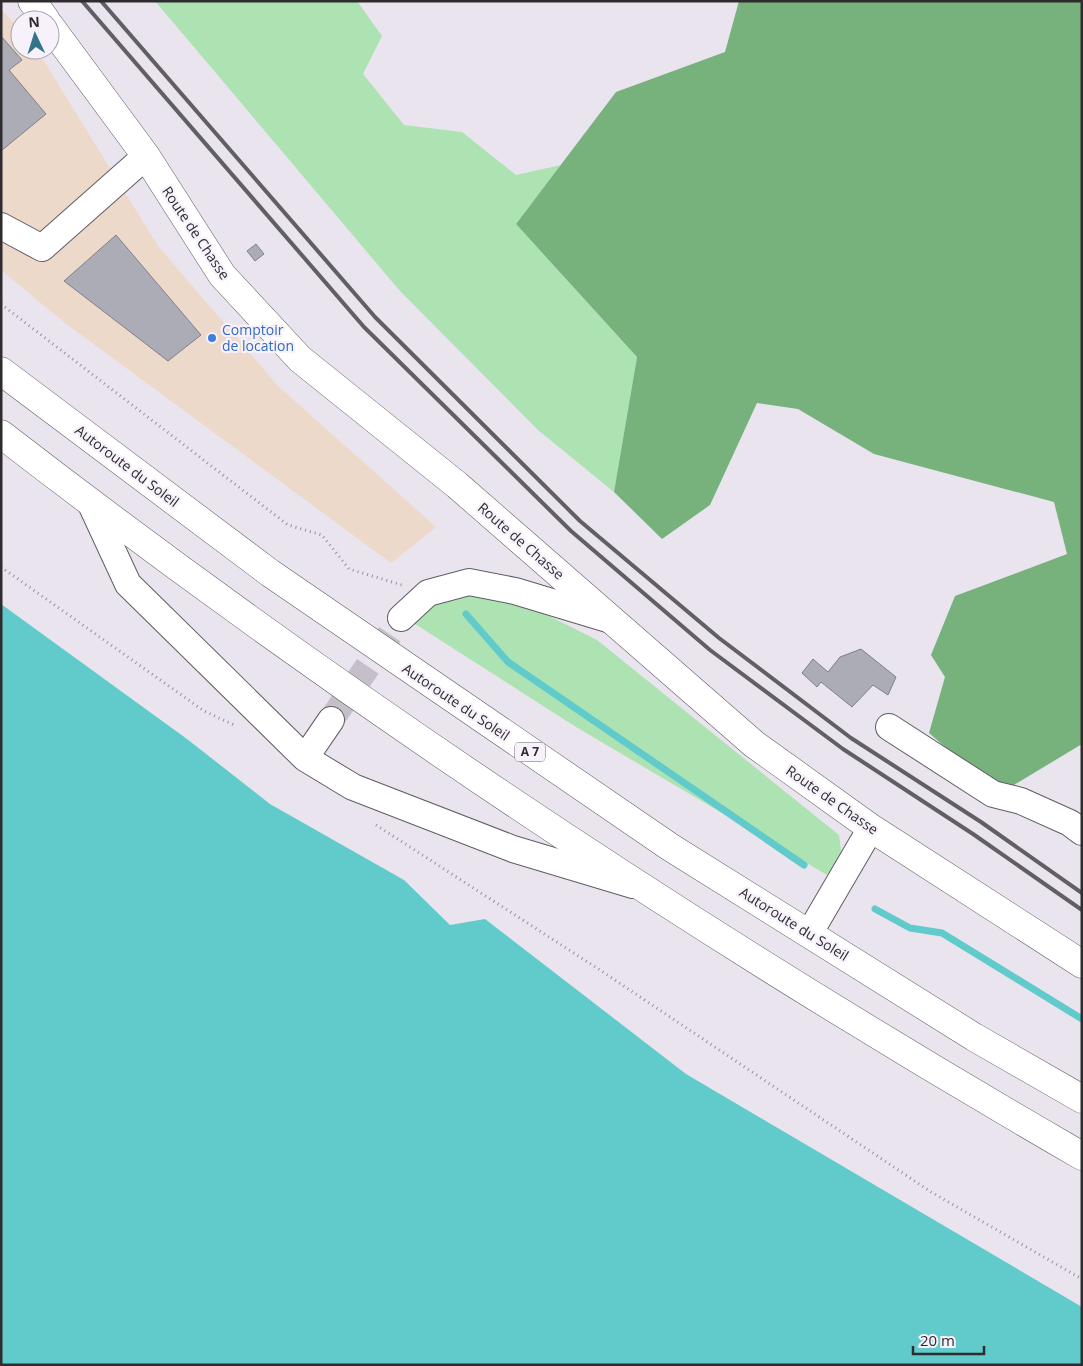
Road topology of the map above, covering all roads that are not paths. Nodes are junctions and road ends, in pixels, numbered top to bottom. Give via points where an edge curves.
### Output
1 (60, 40) edge
2 (146, 156) junction
3 (1, 226) edge
4 (1, 371) edge
5 (1, 434) edge
6 (90, 502) junction
7 (401, 618) tunnel mouth
8 (611, 620) junction
9 (331, 720) tunnel mouth
10 (889, 727) dead end
11 (305, 758) junction
12 (872, 828) junction
13 (1082, 832) edge
14 (640, 888) junction
15 (809, 934) junction
16 (1082, 964) edge
17 (1082, 1099) edge
18 (1082, 1156) edge

1 - 2 main road, Route de Chasse
2 - 3 street via 42,248
2 - 8 main road, Route de Chasse via 222,275 300,359 457,484
4 - 15 main road, Autoroute du Soleil / A 7 via 270,573 387,655 670,847
5 - 6 main road
6 - 11 street via 128,584
6 - 14 main road via 310,662
7 - 8 street via 428,593 469,582 515,591
8 - 12 main road, Route de Chasse via 754,744
9 - 11 street
10 - 13 street via 993,794 1021,801 1070,823
11 - 14 street via 353,788 513,849
12 - 15 street
12 - 16 main road, Route de Chasse
14 - 18 main road via 956,1084
15 - 17 main road, Autoroute du Soleil / A 7 via 974,1037

